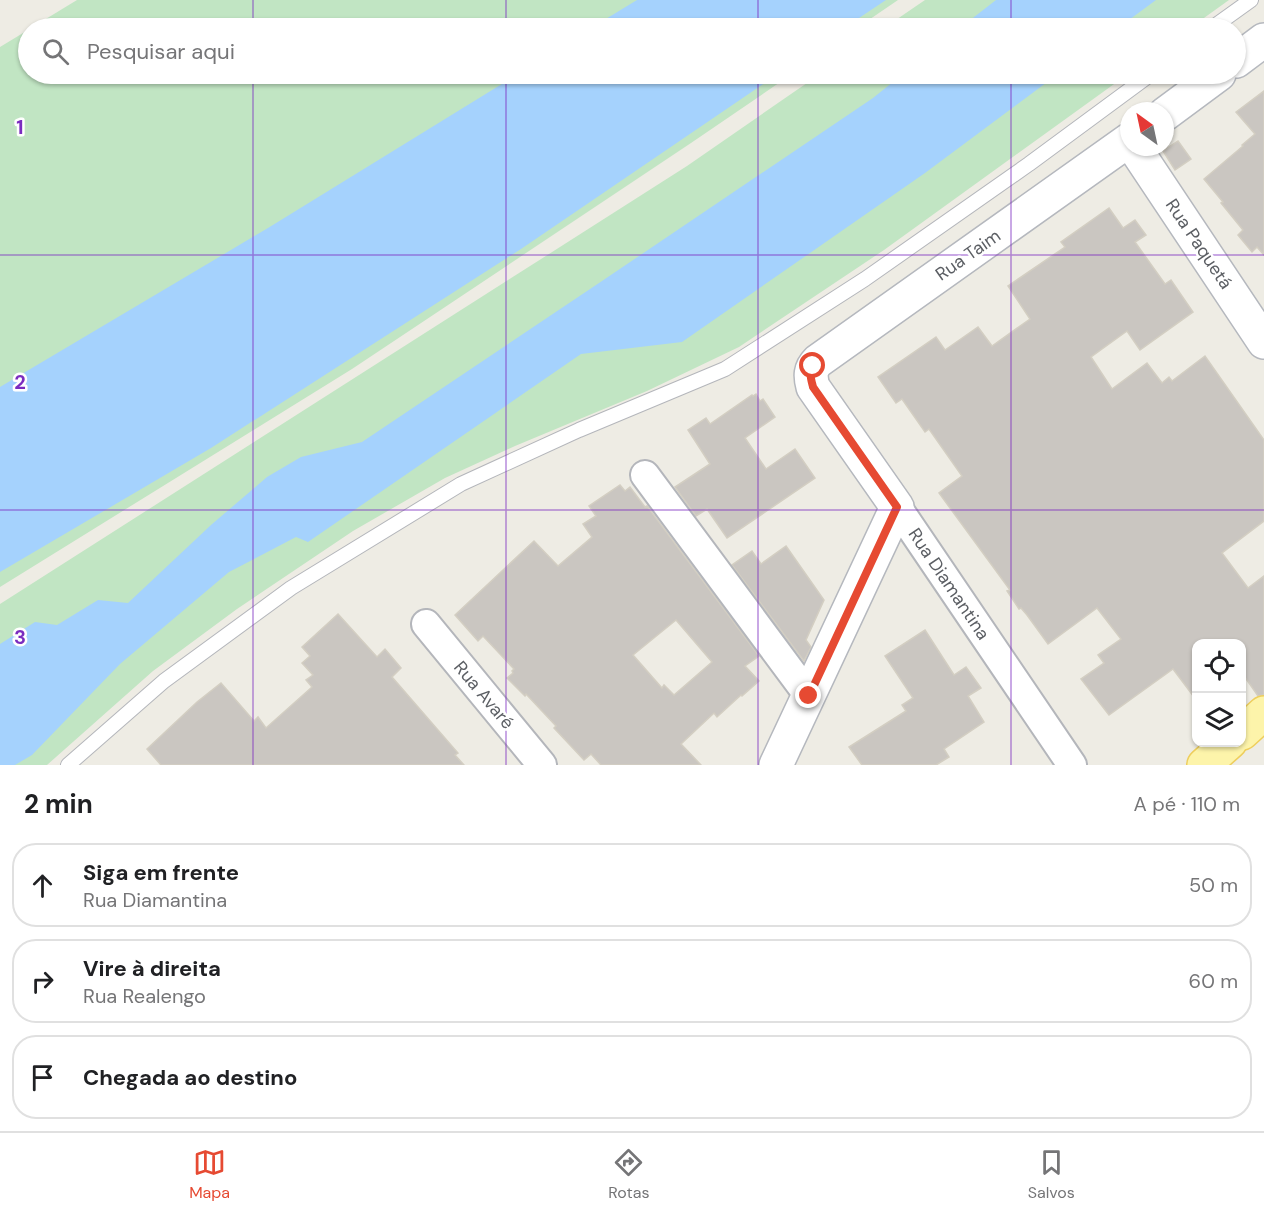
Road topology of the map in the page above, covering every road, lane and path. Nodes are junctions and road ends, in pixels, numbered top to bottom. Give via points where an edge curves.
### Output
1 (1251, 0) edge
2 (1226, 18) edge
3 (1264, 40) edge
4 (1246, 54) edge
5 (1137, 84) edge
6 (1206, 84) edge
7 (1174, 107) edge
8 (1120, 146) edge
9 (1140, 156) edge
10 (1264, 342) edge
11 (810, 372) joint
12 (645, 475) dead end
13 (897, 507) junction
14 (426, 624) dead end
15 (809, 696) junction
16 (1264, 713) edge
17 (1246, 729) edge
18 (1224, 747) edge
19 (68, 765) edge
20 (542, 765) edge
21 (777, 765) edge
22 (1071, 765) edge
23 (1204, 765) edge

1 - 2 lane
3 - 4 street
5 - 19 lane via 875,272 725,369 460,484 291,588 164,681
6 - 7 street
8 - 11 street, Rua Taim via 818,361
9 - 10 street, Rua Paquetá
11 - 13 street, Rua Diamantina via 813,387
12 - 15 street
13 - 15 street
13 - 22 street, Rua Diamantina
14 - 20 street, Rua Avaré
15 - 21 street
16 - 17 main road
18 - 23 main road

